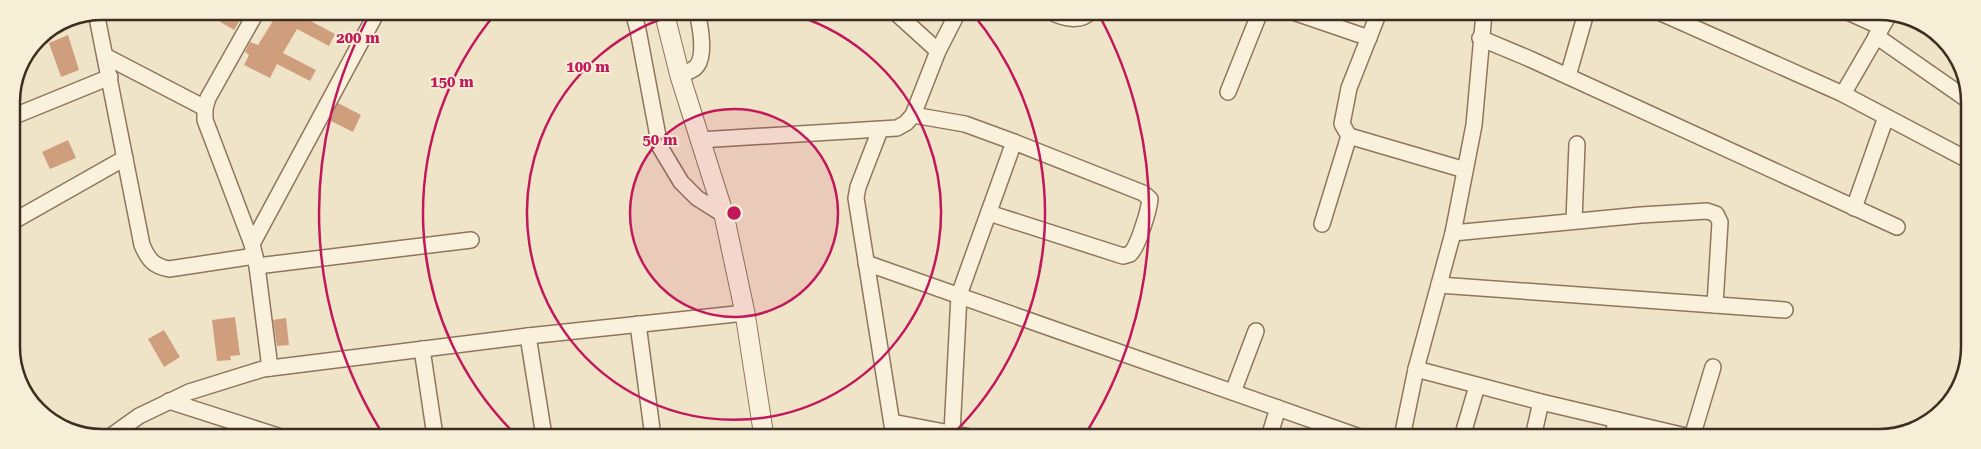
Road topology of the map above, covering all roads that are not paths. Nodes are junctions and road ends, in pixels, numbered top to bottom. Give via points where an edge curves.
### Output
1 (252, 20) edge
2 (373, 20) edge
3 (635, 20) edge
4 (666, 20) edge
5 (698, 20) edge
6 (904, 20) edge
7 (954, 20) edge
8 (1257, 20) edge
9 (1316, 20) edge
10 (1376, 20) edge
11 (1483, 20) edge
12 (1584, 20) edge
13 (1677, 20) edge
14 (98, 21) edge
15 (1874, 24) edge
16 (1369, 38) junction
17 (1480, 38) junction
18 (938, 51) junction
19 (105, 56) junction
20 (680, 76) junction
21 (1568, 76) junction
22 (110, 77) junction
23 (1228, 92) dead end
24 (1960, 93) edge
25 (1843, 94) junction
26 (205, 108) junction
27 (20, 114) edge
28 (913, 115) junction
29 (1886, 117) junction
30 (880, 130) junction
31 (1349, 136) junction
32 (699, 140) junction
33 (1014, 142) junction
34 (1577, 144) dead end
35 (1961, 156) edge
36 (125, 158) junction
37 (1465, 170) junction
38 (1854, 208) junction
39 (989, 213) junction
40 (724, 215) junction
41 (20, 217) edge
42 (1574, 221) junction
43 (1322, 224) dead end
44 (1897, 227) dead end
45 (1454, 233) junction
46 (471, 240) dead end
47 (255, 256) junction
48 (866, 263) junction
49 (1439, 285) junction
50 (959, 295) junction
51 (1715, 305) junction
52 (1785, 310) dead end
53 (745, 313) junction
54 (638, 324) junction
55 (1256, 331) dead end
56 (528, 336) junction
57 (422, 349) junction
58 (1713, 367) dead end
59 (270, 368) junction
60 (1416, 369) junction
61 (1477, 386) junction
62 (1233, 392) junction
63 (170, 401) junction
64 (1541, 402) junction
65 (1278, 408) junction
66 (1616, 420) junction
67 (121, 429) edge
68 (256, 429) edge
69 (434, 429) edge
70 (543, 429) edge
71 (652, 429) edge
72 (763, 429) edge
73 (893, 429) edge
74 (952, 429) edge
75 (1271, 429) edge
76 (1337, 429) edge
77 (1404, 429) edge
78 (1464, 429) edge
79 (1535, 429) edge
80 (1614, 429) edge
81 (1656, 429) edge
82 (1694, 429) edge

1 - 26 street
2 - 47 street
3 - 40 street via 660,147 681,182 697,198
4 - 20 street
5 - 20 street via 702,46 699,62
6 - 18 street
7 - 18 street
8 - 23 street
9 - 16 street
10 - 16 street
11 - 17 street
12 - 21 street
13 - 25 street
14 - 19 street
15 - 24 street
15 - 25 street
16 - 31 street via 1349,88 1342,124
17 - 21 street
17 - 37 street via 1474,125
18 - 28 street
19 - 22 street
19 - 26 street
20 - 32 street
21 - 38 street
22 - 27 street
22 - 36 street
25 - 29 street
26 - 47 street via 206,120
28 - 30 street via 897,128
28 - 33 street via 965,124
29 - 35 street
29 - 38 street
30 - 32 street
30 - 48 street via 856,198
31 - 37 street
31 - 43 street
32 - 40 street
33 - 39 street
33 - 39 street via 1143,194 1150,199 1146,215 1135,246 1130,254 1123,256
34 - 42 street
36 - 41 street
36 - 47 street via 142,245 147,258 154,264 169,269
37 - 45 street
38 - 44 street
39 - 50 street
40 - 53 street
42 - 45 street
42 - 51 street via 1687,211 1716,214 1720,222
45 - 49 street
46 - 47 street
47 - 59 street
48 - 50 street
48 - 73 street
49 - 51 street
49 - 60 street
50 - 62 street
50 - 74 street
51 - 52 street
53 - 54 street
53 - 72 street
54 - 56 street
54 - 71 street
55 - 62 street
56 - 57 street
56 - 70 street
57 - 59 street
57 - 69 street
58 - 82 street
59 - 63 street via 189,392
60 - 61 street
60 - 77 street
61 - 64 street
61 - 78 street
62 - 65 street
63 - 67 street
63 - 68 street
64 - 66 street
64 - 79 street
65 - 75 street
65 - 76 street
66 - 80 street
66 - 81 street

